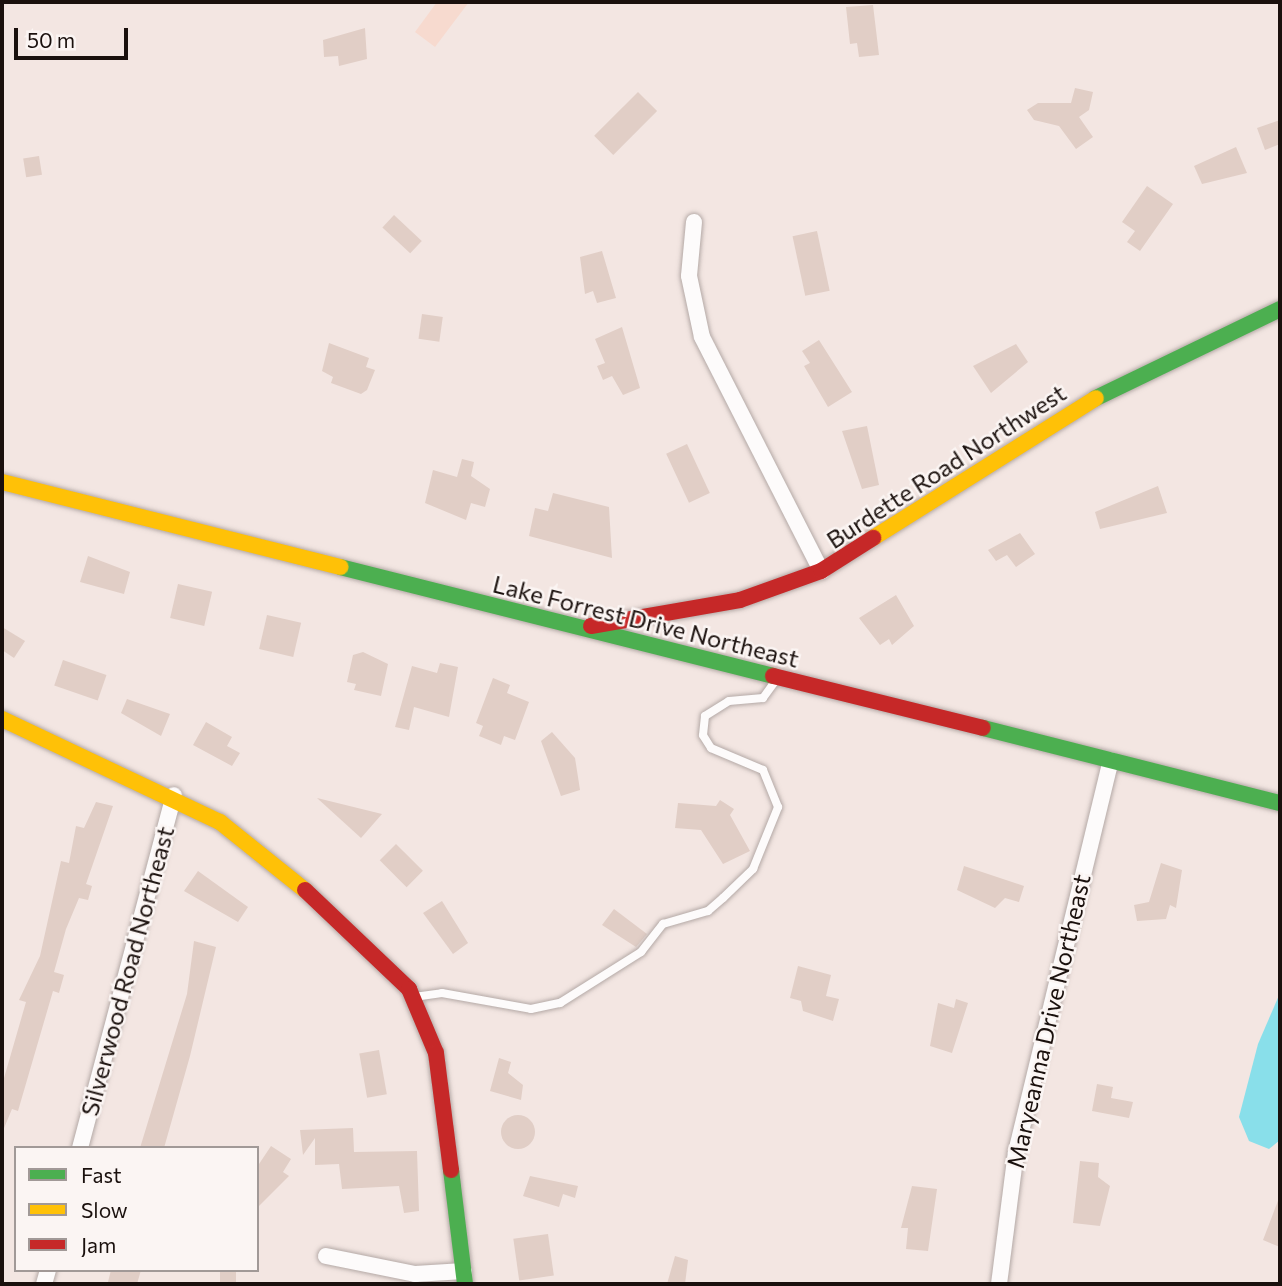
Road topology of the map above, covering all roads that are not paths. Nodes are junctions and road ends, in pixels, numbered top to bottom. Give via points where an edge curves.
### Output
1 (694, 222) dead end
2 (1280, 309) edge
3 (2, 482) edge
4 (821, 571) junction
5 (581, 628) junction
6 (777, 677) junction
7 (2, 719) edge
8 (1111, 761) junction
9 (174, 795) junction
10 (1280, 803) edge
11 (414, 997) junction
12 (81, 1146) edge
13 (326, 1256) dead end
14 (465, 1278) edge
15 (999, 1284) edge

1 - 4 street via 689,276 702,337
2 - 4 street, Burdette Road Northwest via 1090,401
3 - 5 street, Lake Forrest Drive Northeast
4 - 5 street, Burdette Road Northwest via 740,600
5 - 6 street, Lake Forrest Drive Northeast
6 - 8 street, Lake Forrest Drive Northeast
6 - 11 lane via 764,698 729,701 705,716 703,736 711,748 763,770 778,807 753,869 723,898 708,911 663,924 641,952 560,1003 531,1009 442,993
7 - 9 street
8 - 10 street, Lake Forrest Drive Northeast
8 - 15 street, Maryeanna Drive Northeast via 1016,1152
9 - 11 street via 266,853
9 - 12 street, Silverwood Road Northeast
11 - 14 street via 436,1053
13 - 14 street via 415,1274

